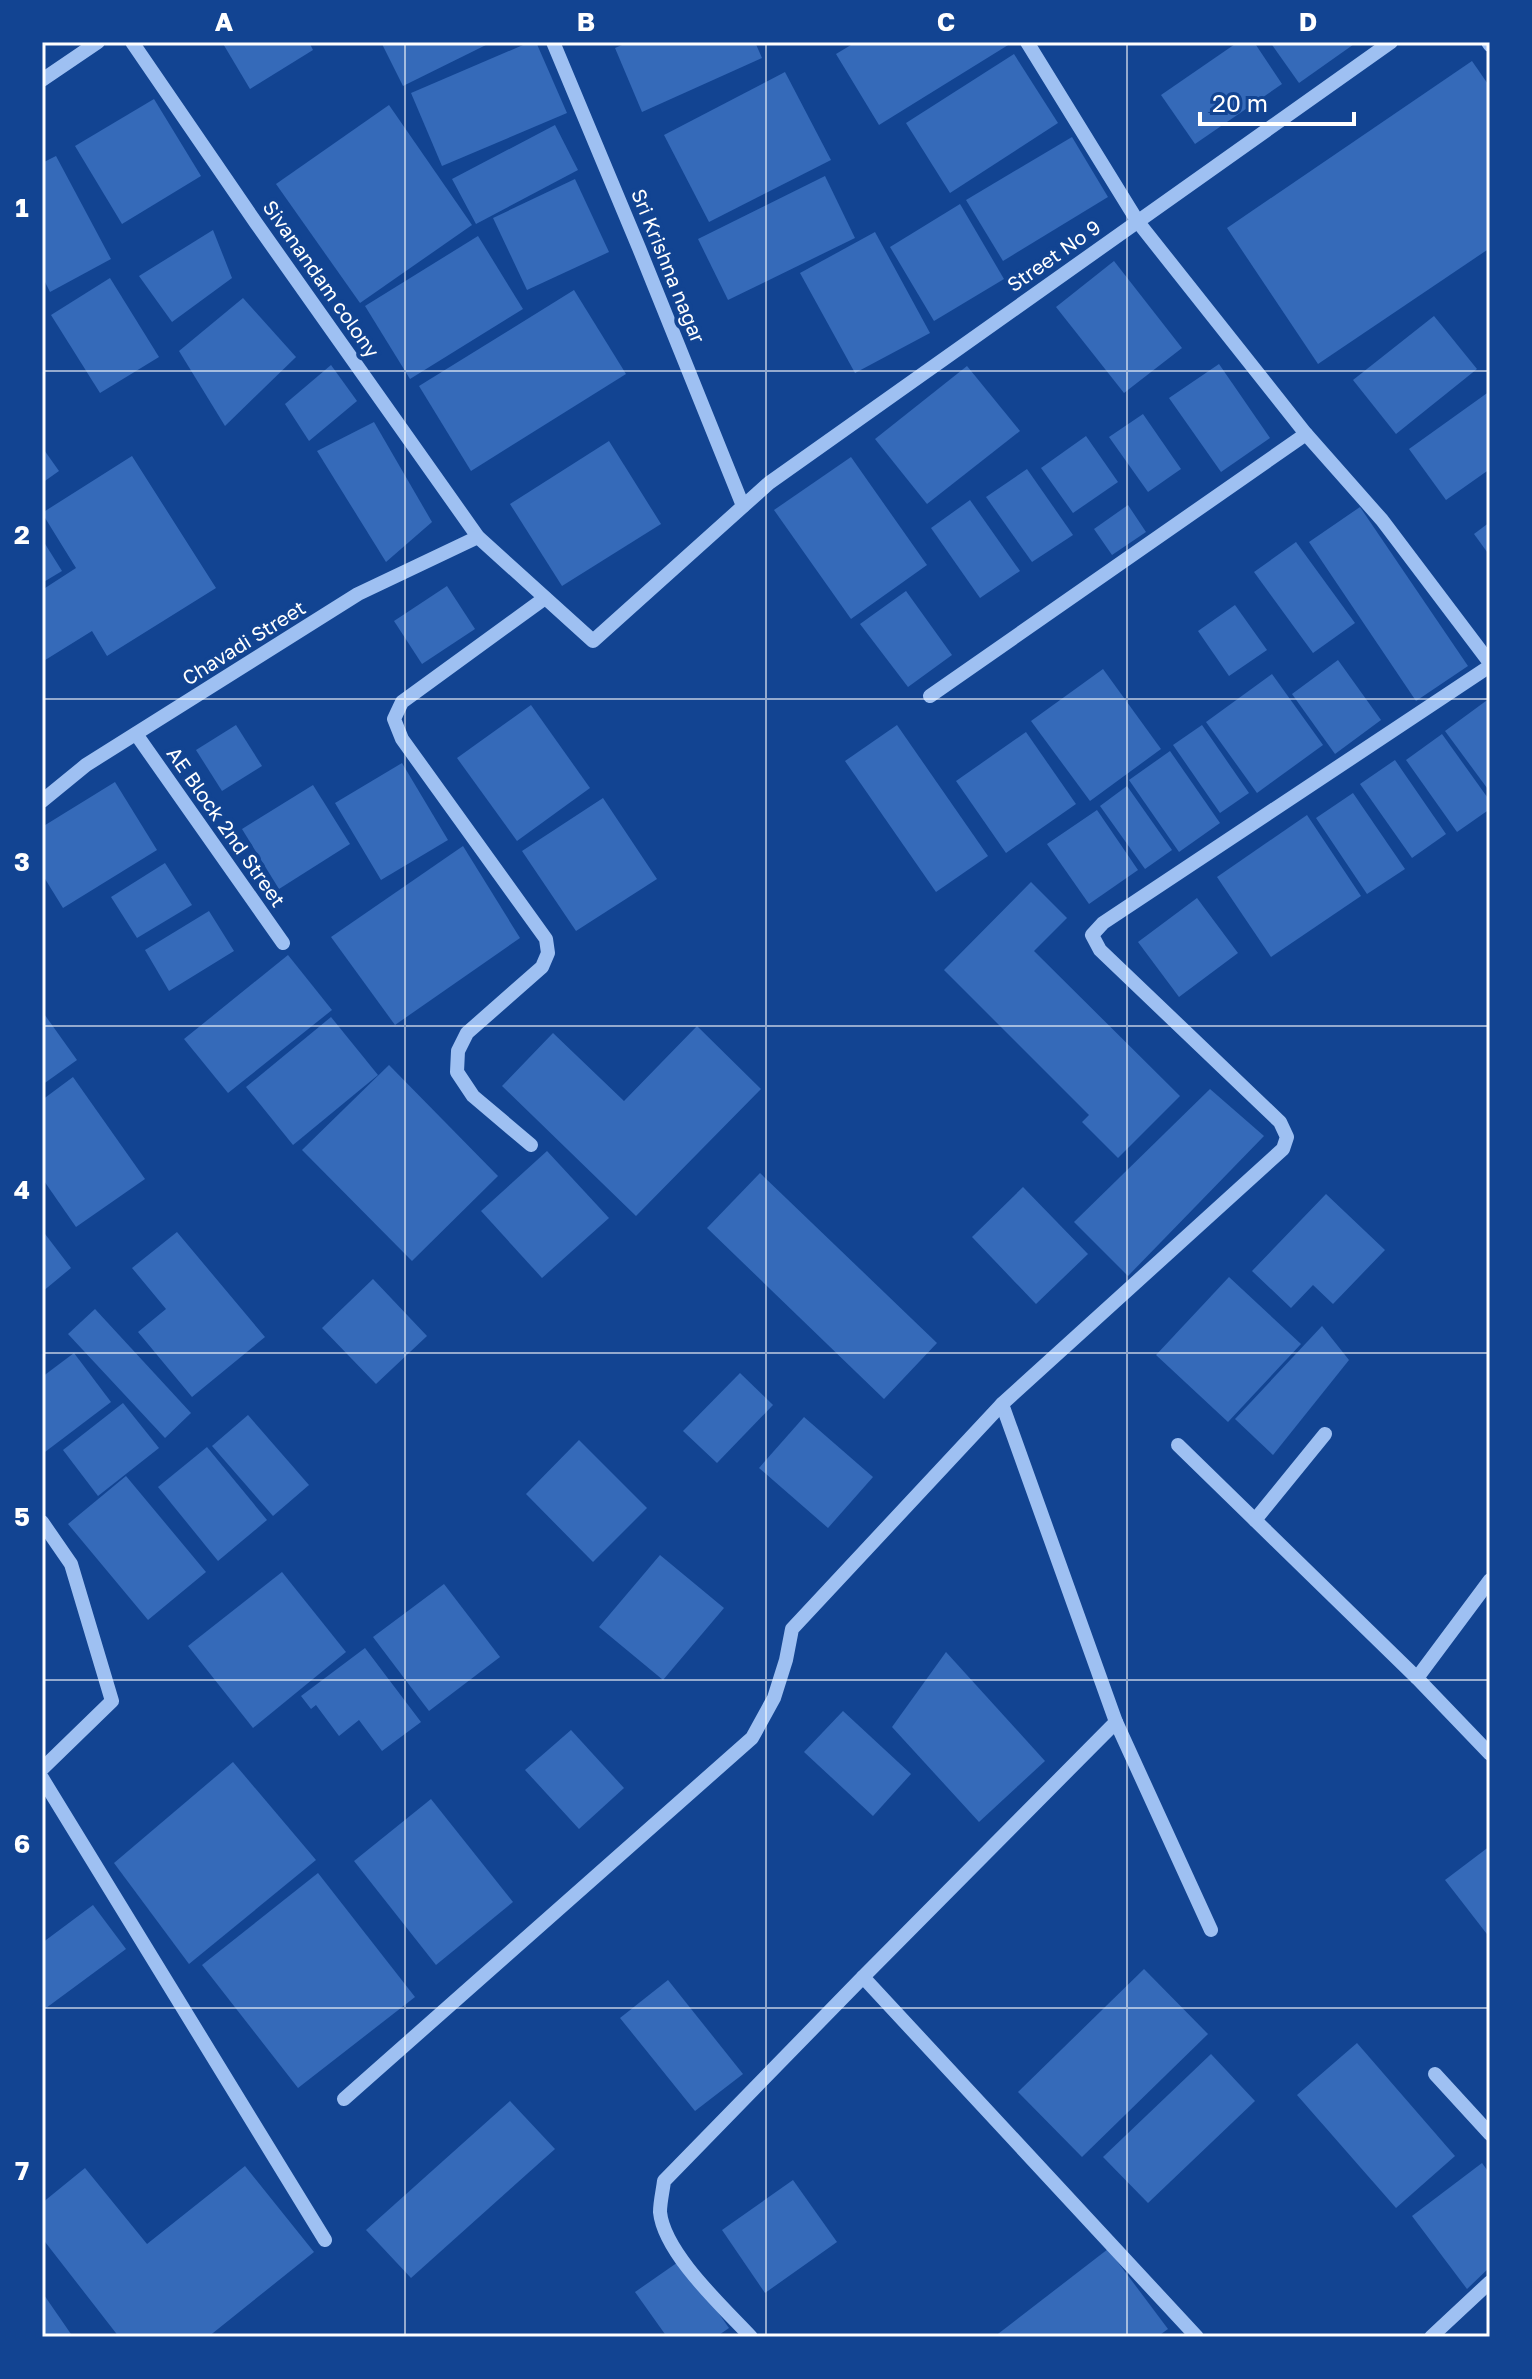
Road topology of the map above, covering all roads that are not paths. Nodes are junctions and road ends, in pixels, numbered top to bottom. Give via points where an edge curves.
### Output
1 (98, 42) edge
2 (132, 42) edge
3 (553, 42) edge
4 (1027, 42) edge
5 (1391, 42) edge
6 (42, 80) edge
7 (1138, 222) junction
8 (1306, 434) junction
9 (743, 506) junction
10 (478, 537) junction
11 (545, 598) junction
12 (1490, 664) edge
13 (930, 696) dead end
14 (136, 734) junction
15 (42, 801) edge
16 (283, 943) dead end
17 (531, 1145) dead end
18 (1002, 1404) junction
19 (1325, 1434) dead end
20 (1178, 1445) dead end
21 (1255, 1520) junction
22 (42, 1522) edge
23 (1490, 1580) edge
24 (1417, 1678) junction
25 (1116, 1722) junction
26 (1490, 1754) edge
27 (42, 1769) edge
28 (42, 1778) edge
29 (1211, 1930) dead end
30 (863, 1977) junction
31 (1435, 2074) dead end
32 (344, 2099) dead end
33 (1490, 2134) edge
34 (325, 2240) dead end
35 (1490, 2282) edge
36 (751, 2337) edge
37 (1197, 2337) edge
38 (1431, 2337) edge

1 - 6 street
2 - 10 street, Sivanandam colony
3 - 9 street, Sri Krishna nagar
4 - 7 street
5 - 7 street, Street No 9
7 - 8 street
7 - 9 street, Street No 9
8 - 12 street via 1382,520
8 - 13 street
9 - 11 street, Street No 9 via 593,641
10 - 11 street, Sivanandam colony
10 - 14 street, Chavadi Street via 358,594
11 - 17 street via 402,702 394,719 402,739 546,939 542,967 467,1033 458,1051 457,1072 473,1096
12 - 18 street via 1092,935 1100,950 1280,1122 1287,1137 1283,1149
14 - 15 street, Chavadi Street
14 - 16 street, AE Block 2nd Street
18 - 25 street
18 - 32 street via 792,1629 774,1698 752,1738
19 - 21 street
20 - 21 street
21 - 24 street
22 - 27 street via 71,1564 112,1701
23 - 24 street
24 - 26 street
25 - 29 street
25 - 30 street
28 - 34 street
30 - 36 street via 664,2181 660,2211 667,2237
30 - 37 street
31 - 33 street
35 - 38 street

